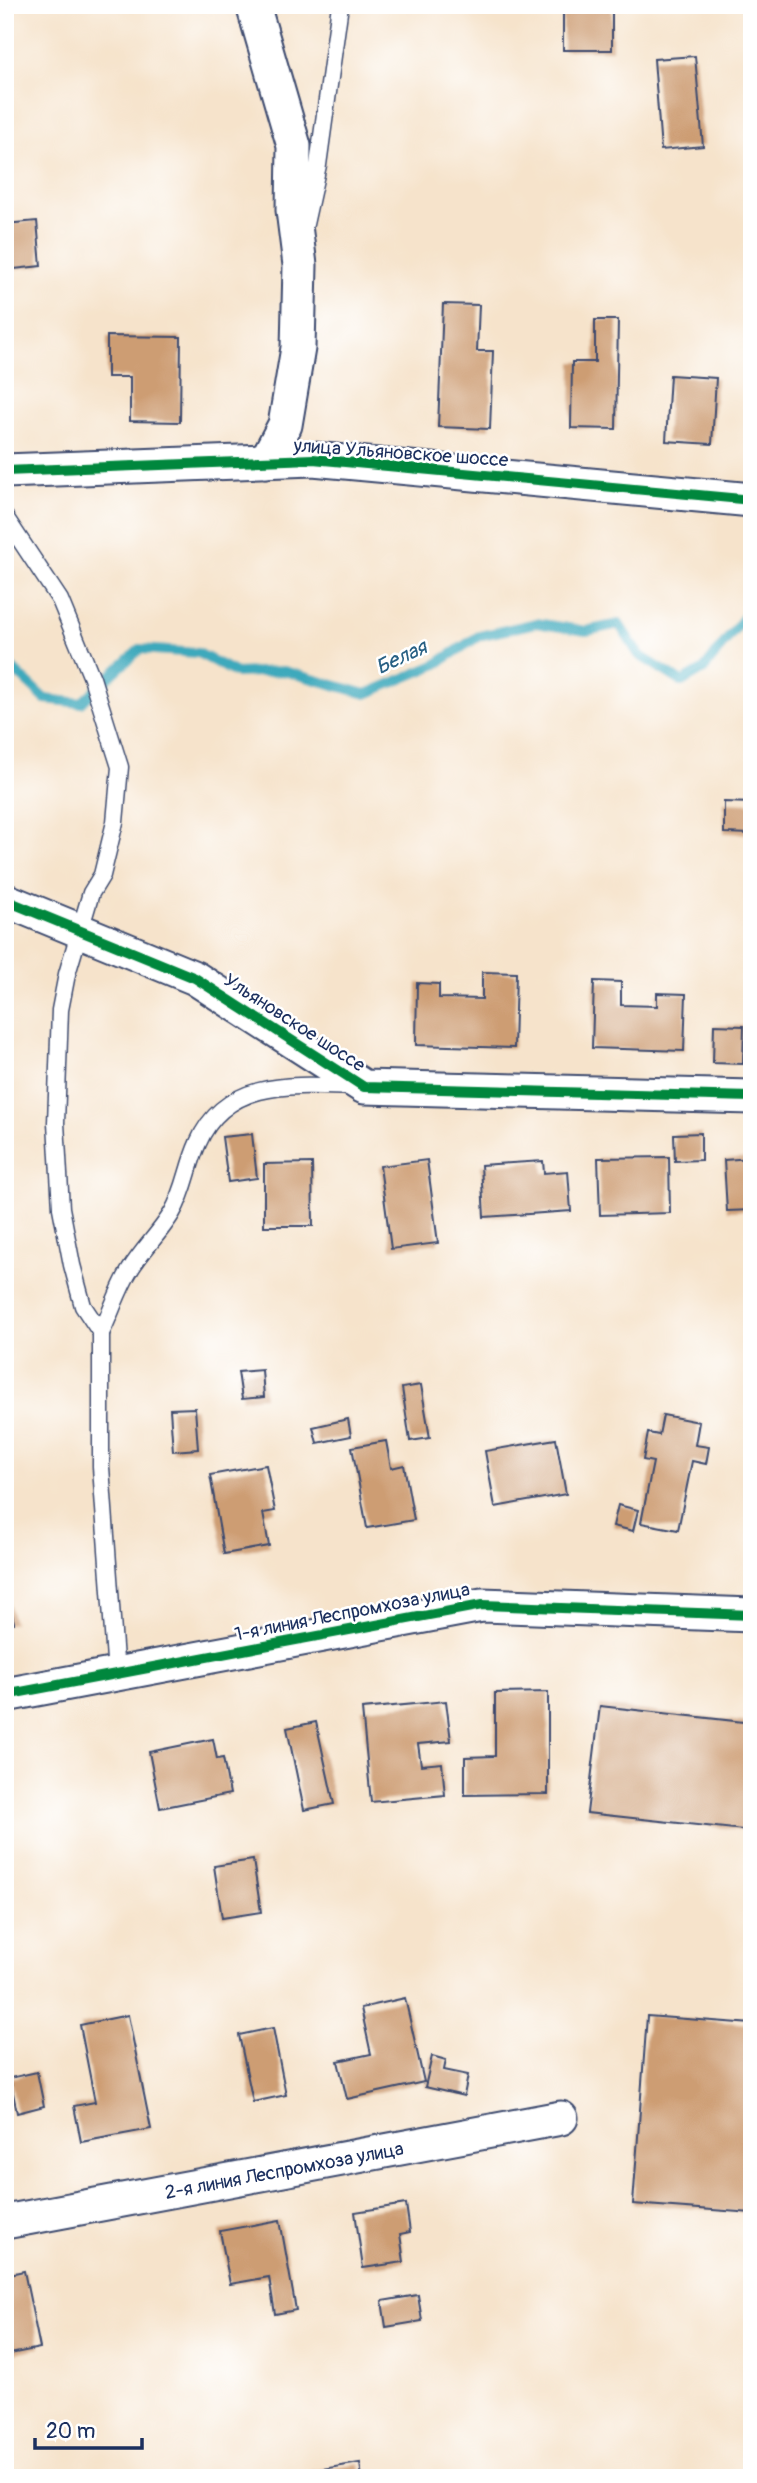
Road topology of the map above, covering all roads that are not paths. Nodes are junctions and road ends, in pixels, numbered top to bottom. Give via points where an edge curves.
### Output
1 (253, 5) edge
2 (340, 5) edge
3 (299, 251) junction
4 (266, 461) junction
5 (5, 471) edge
6 (752, 500) edge
7 (5, 517) edge
8 (5, 900) edge
9 (81, 931) junction
10 (364, 1087) junction
11 (752, 1097) edge
12 (101, 1333) junction
13 (752, 1615) edge
14 (116, 1674) junction
15 (5, 1695) edge
16 (561, 2118) dead end
17 (5, 2222) edge

1 - 3 street via 295,146 293,211
2 - 3 lane via 318,165
3 - 4 street via 298,348 285,425
4 - 5 street, улица Ульяновское шоссе
4 - 6 street, улица Ульяновское шоссе via 313,459
7 - 9 lane via 60,600 92,678 120,767 116,822
8 - 9 street, Ульяновское шоссе
9 - 10 street, Ульяновское шоссе via 195,978
9 - 12 lane via 60,1010 56,1123 61,1208 72,1265 83,1306
10 - 11 street, Ульяновское шоссе
10 - 12 lane via 283,1085 240,1096 214,1118 198,1142 172,1214 130,1270
12 - 14 lane via 101,1467
13 - 14 street, 1-я линия Леспромхоза улица via 482,1605
14 - 15 street, 1-я линия Леспромхоза улица
16 - 17 street, 2-я линия Леспромхоза улица

